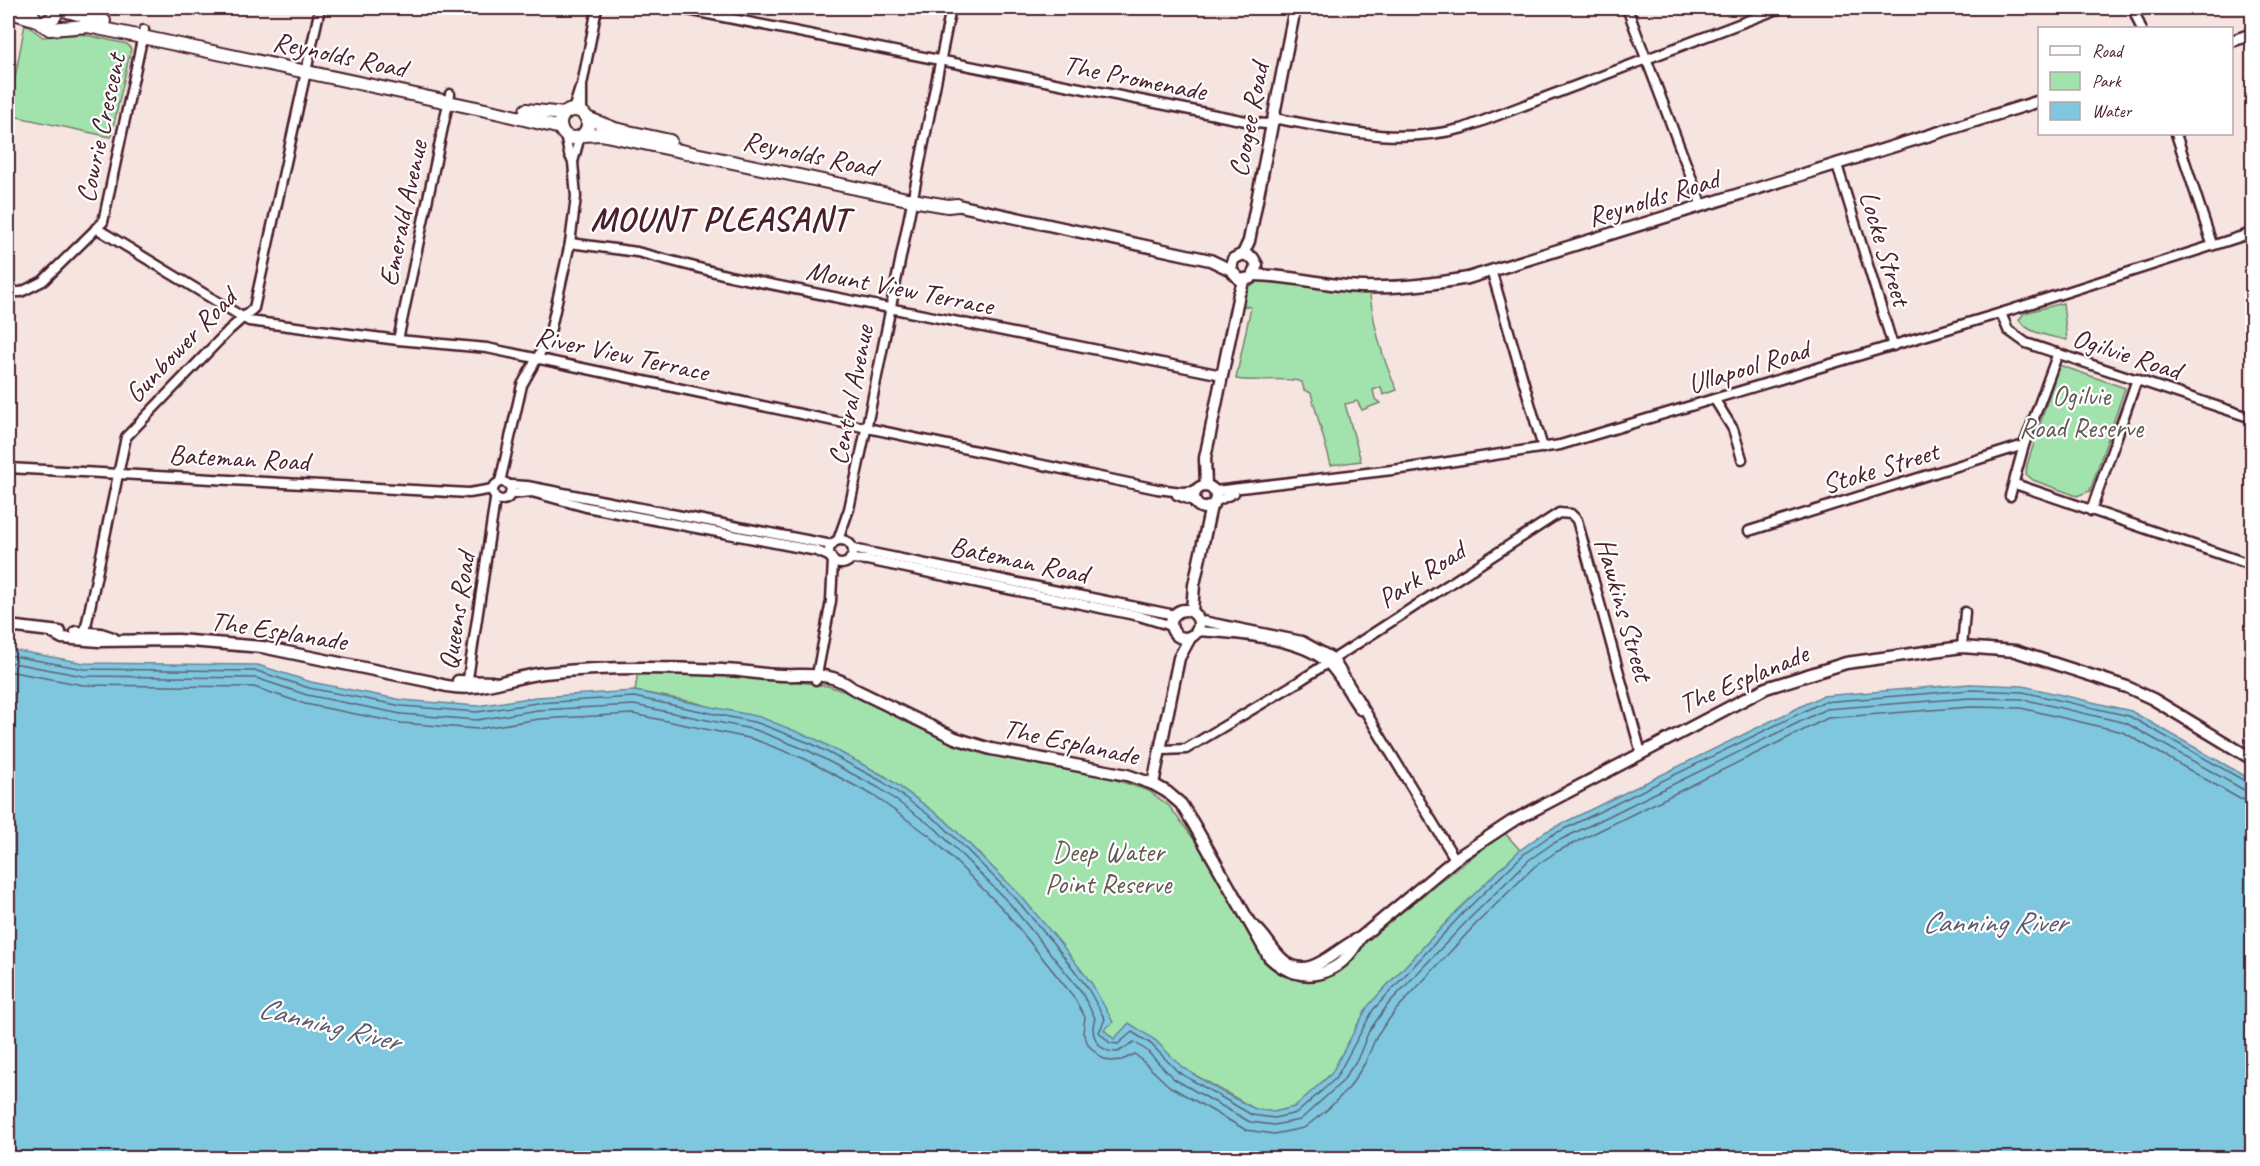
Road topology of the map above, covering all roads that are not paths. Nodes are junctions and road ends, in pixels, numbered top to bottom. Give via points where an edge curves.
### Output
1 (56, 8) edge
2 (320, 8) edge
3 (597, 8) edge
4 (678, 8) edge
5 (951, 8) edge
6 (1294, 8) edge
7 (1627, 8) edge
8 (1781, 8) edge
9 (2133, 8) edge
10 (8, 11) edge
11 (35, 16) edge
12 (2140, 27) edge
13 (143, 33) junction
14 (2253, 34) edge
15 (2233, 40) edge
16 (1647, 59) junction
17 (940, 62) junction
18 (307, 69) junction
19 (449, 98) junction
20 (2038, 102) edge
21 (576, 113) junction
22 (1273, 122) junction
23 (563, 131) junction
24 (2176, 135) edge
25 (581, 136) junction
26 (631, 137) junction
27 (573, 162) junction
28 (1837, 165) junction
29 (913, 196) junction
30 (957, 205) joint
31 (1702, 206) junction
32 (96, 228) junction
33 (2253, 233) edge
34 (570, 243) junction
35 (2212, 244) junction
36 (1244, 267) junction
37 (1492, 273) junction
38 (8, 292) edge
39 (890, 308) junction
40 (2001, 313) junction
41 (242, 319) junction
42 (398, 340) junction
43 (1893, 346) junction
44 (2058, 353) junction
45 (538, 360) junction
46 (1222, 375) junction
47 (2137, 380) junction
48 (1715, 400) junction
49 (2253, 418) edge
50 (866, 429) junction
51 (2024, 446) junction
52 (1543, 448) junction
53 (1742, 459) dead end
54 (8, 468) edge
55 (116, 475) junction
56 (2015, 484) junction
57 (502, 491) junction
58 (2010, 496) dead end
59 (1205, 497) junction
60 (849, 509) junction
61 (2091, 511) junction
62 (1570, 513) joint
63 (1749, 531) dead end
64 (835, 543) junction
65 (850, 545) junction
66 (832, 558) junction
67 (847, 561) junction
68 (2253, 565) edge
69 (831, 601) junction
70 (1965, 612) dead end
71 (1189, 621) junction
72 (8, 626) edge
73 (1175, 631) junction
74 (84, 636) junction
75 (1962, 647) junction
76 (1312, 654) junction
77 (1179, 658) junction
78 (1330, 660) junction
79 (817, 677) junction
80 (1298, 682) junction
81 (467, 685) junction
82 (1163, 750) junction
83 (1641, 753) junction
84 (2253, 759) edge
85 (1154, 784) junction
86 (1455, 860) junction

1 - 11 main road via 52,20
1 - 13 main road, Reynolds Road
2 - 18 street, Gunbower Road
3 - 21 street
4 - 17 street, The Promenade
5 - 17 street, Central Avenue
6 - 22 street, Coogee Road
7 - 16 street
8 - 16 street, The Promenade
9 - 12 street
10 - 11 main road, Reynolds Road
11 - 13 main road, Reynolds Road via 50,29 88,26
13 - 18 main road, Reynolds Road
13 - 32 street, Cowrie Crescent via 105,214
14 - 15 street
16 - 22 street, The Promenade via 1436,135 1387,138
16 - 31 street
17 - 22 street, The Promenade via 1256,123
17 - 29 street, Central Avenue
18 - 19 main road, Reynolds Road
18 - 41 street, Gunbower Road via 255,303
19 - 21 main road, Reynolds Road via 545,114
19 - 23 main road, Reynolds Road
19 - 42 street, Emerald Avenue
20 - 28 street, Reynolds Road
21 - 23 main road
21 - 25 main road via 588,127
21 - 26 main road, Reynolds Road
22 - 36 street, Coogee Road
23 - 25 main road, Reynolds Road
23 - 27 street, Queens Road
24 - 35 street
25 - 26 main road, Reynolds Road
25 - 27 street, Queens Road
26 - 29 main road, Reynolds Road
27 - 34 street, Queens Road via 576,197
28 - 31 street, Reynolds Road
28 - 43 street, Locke Street
29 - 30 main road, Reynolds Road via 949,200
29 - 39 street, Central Avenue
30 - 36 street, Reynolds Road
31 - 37 street, Reynolds Road
32 - 38 street, Cowrie Crescent via 43,281 21,292
32 - 41 street, River View Terrace
33 - 35 street, Ullapool Road
34 - 39 street, Mount View Terrace via 637,252 730,276
34 - 45 street, Queens Road via 549,337
35 - 40 street, Ullapool Road
36 - 37 street, Reynolds Road via 1321,283 1381,288
36 - 46 street
37 - 52 street
39 - 46 street, Mount View Terrace
39 - 50 street, Central Avenue
40 - 43 street, Ullapool Road
40 - 44 street, Ogilvie Road via 2008,330 2019,339
41 - 42 street, River View Terrace
41 - 55 street, Gunbower Road via 130,431
42 - 45 street, River View Terrace via 487,348
43 - 48 street, Ullapool Road
44 - 47 street, Ogilvie Road
44 - 51 street
45 - 50 street, River View Terrace
45 - 57 street, Queens Road via 522,385
46 - 59 street via 1205,458
47 - 49 street, Ogilvie Road
47 - 61 street
48 - 52 street, Ullapool Road
48 - 53 street via 1733,429
50 - 59 street, River View Terrace
50 - 60 street, Central Avenue
51 - 56 street
51 - 63 street, Stoke Street
52 - 59 street, Ullapool Road
54 - 55 street, Bateman Road
55 - 57 street, Bateman Road via 469,493
55 - 74 street, Gunbower Road
56 - 58 street
56 - 61 street
57 - 64 street, Bateman Road via 527,486
57 - 66 street, Bateman Road via 532,492 621,514 817,551
57 - 81 street, Queens Road
59 - 71 street via 1205,531
60 - 64 street, Central Avenue
60 - 65 street, Central Avenue
61 - 68 street
62 - 78 street, Park Road via 1559,513
62 - 83 street, Hawkins Street via 1577,520
64 - 65 street, Bateman Road
64 - 66 street, Central Avenue
65 - 67 street, Central Avenue
65 - 71 street, Bateman Road
66 - 67 street, Bateman Road
66 - 69 street
67 - 69 street
67 - 73 street, Bateman Road via 867,560 1139,616
69 - 79 street
70 - 75 street
71 - 73 street, Bateman Road
71 - 73 street
71 - 76 street, Bateman Road
71 - 77 street
71 - 78 street, Bateman Road via 1302,641
72 - 74 street, The Esplanade
73 - 77 street
74 - 81 street, The Esplanade via 101,634 116,639 262,647 432,682
75 - 83 street, The Esplanade via 1846,663 1791,678
75 - 84 street, The Esplanade via 2015,651 2127,687
76 - 78 street, Bateman Road
76 - 80 street via 1308,671
77 - 82 street
78 - 80 street, Park Road
78 - 86 street, Bateman Road
79 - 81 street, The Esplanade via 626,667 543,673
79 - 85 street, The Esplanade via 843,681 955,738
80 - 82 street, Park Road via 1186,749
82 - 85 street
83 - 86 street, The Esplanade via 1512,822
85 - 86 street, The Esplanade via 1181,804 1269,957 1284,970 1304,976 1321,973 1343,960 1353,952 1360,938

